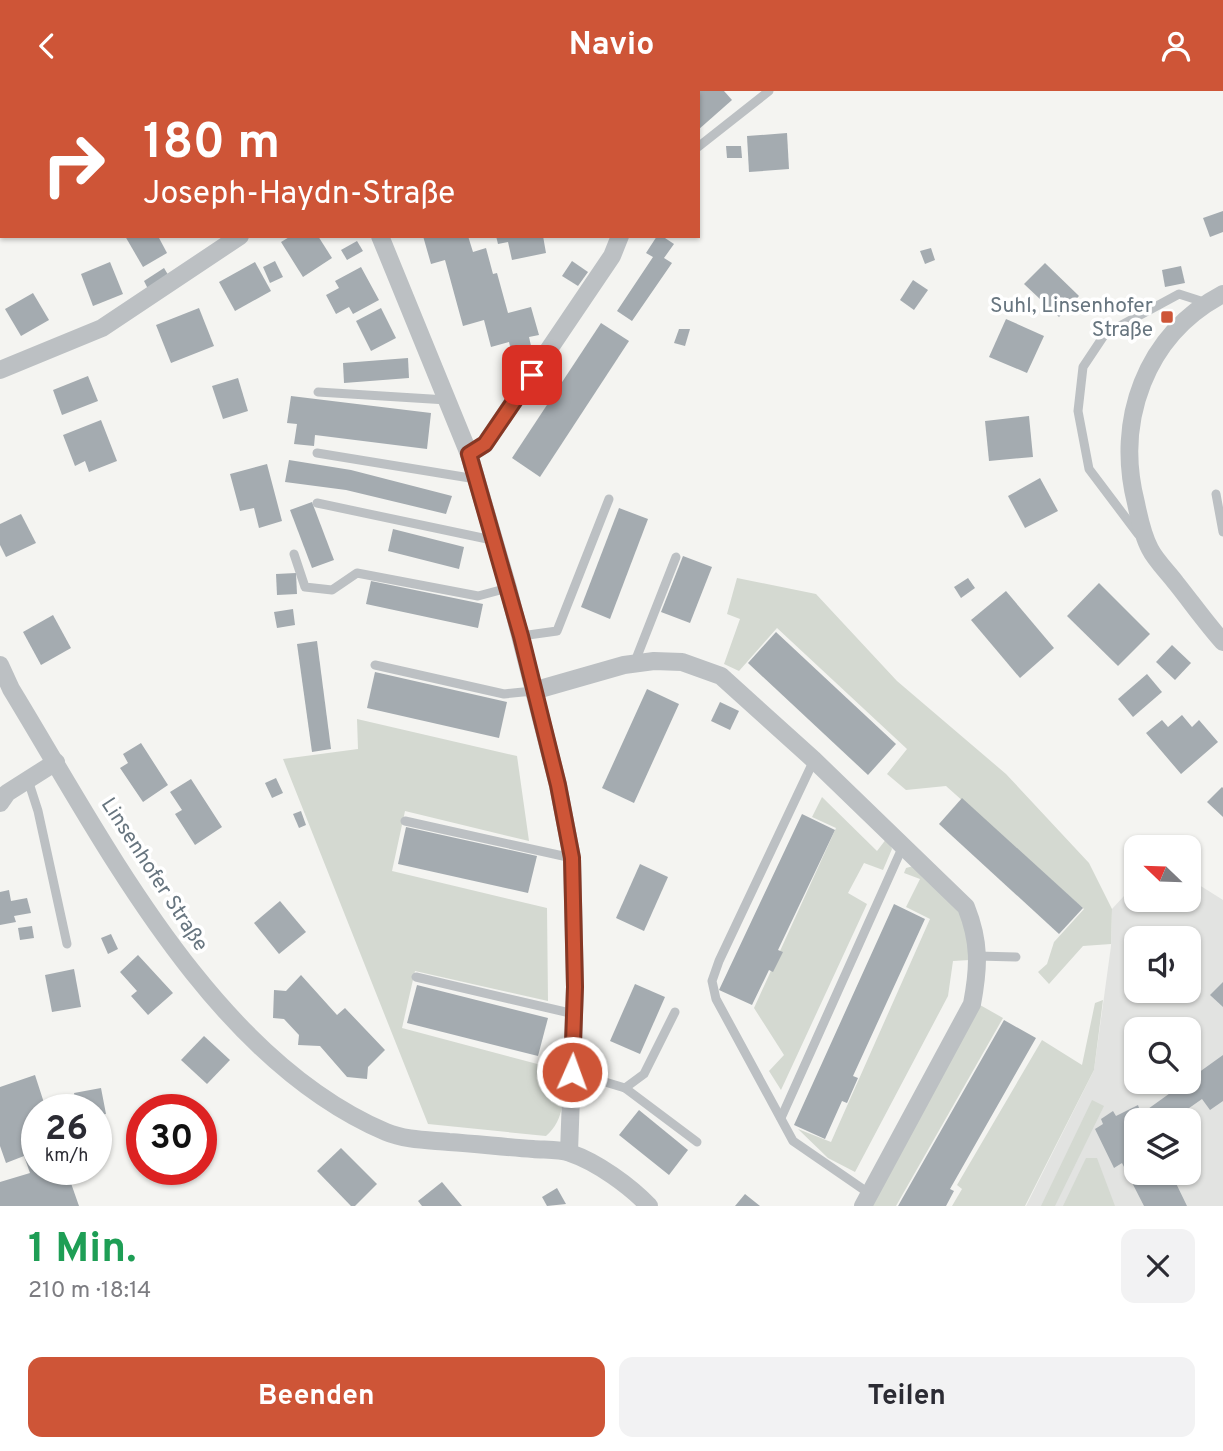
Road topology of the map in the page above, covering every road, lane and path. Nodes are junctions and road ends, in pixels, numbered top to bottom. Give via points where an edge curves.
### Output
1 (769, 91) edge
2 (700, 145) edge
3 (237, 238) edge
4 (381, 238) edge
5 (619, 238) edge
6 (1215, 299) edge
7 (0, 370) edge
8 (318, 392) dead end
9 (447, 400) junction
10 (317, 453) dead end
11 (469, 454) junction
12 (476, 479) junction
13 (1216, 494) dead end
14 (609, 499) dead end
15 (317, 503) dead end
16 (1223, 532) edge
17 (492, 540) junction
18 (1150, 549) junction
19 (294, 554) dead end
20 (676, 557) dead end
21 (508, 587) junction
22 (521, 636) junction
23 (1222, 638) edge
24 (375, 664) dead end
25 (634, 664) junction
26 (0, 665) edge
27 (533, 691) junction
28 (814, 760) junction
29 (56, 762) junction
30 (28, 778) junction
31 (0, 803) edge
32 (405, 821) dead end
33 (903, 846) junction
34 (572, 858) junction
35 (66, 944) dead end
36 (977, 956) junction
37 (1016, 957) dead end
38 (416, 977) dead end
39 (675, 1012) dead end
40 (574, 1014) junction
41 (572, 1072) junction
42 (625, 1088) junction
43 (781, 1118) junction
44 (697, 1142) dead end
45 (569, 1152) junction
46 (866, 1200) edge
47 (649, 1206) edge

1 - 2 lane
3 - 7 street via 102,328
4 - 9 street
5 - 11 street via 612,256 485,444
6 - 18 street via 1178,327 1156,354 1138,393 1129,433 1129,476
6 - 18 lane via 1179,294 1105,334 1083,367 1078,411 1089,470
8 - 9 lane
9 - 11 street
10 - 12 lane
11 - 12 street
12 - 17 street
13 - 16 lane
14 - 22 lane via 557,631
15 - 17 lane
17 - 21 street
18 - 23 street
19 - 21 lane via 305,587 332,590 358,573 478,596
20 - 25 lane
21 - 22 street
22 - 27 street
24 - 27 lane via 504,694
25 - 27 street
25 - 28 street via 682,662 721,676
26 - 29 street, Linsenhofer Straße
27 - 34 street
28 - 33 street
28 - 43 lane via 712,981 716,999
29 - 30 street
29 - 45 street, Linsenhofer Straße via 146,910 194,974 274,1059 322,1098 387,1133
30 - 31 street
30 - 35 lane
32 - 34 lane
33 - 36 street via 966,907 975,931
33 - 43 lane
34 - 40 street
36 - 37 lane
36 - 46 street via 972,1004
38 - 40 lane
39 - 42 lane via 644,1074
40 - 41 street
41 - 42 lane
41 - 45 street
42 - 44 lane
43 - 46 lane via 793,1141
45 - 47 street, Linsenhofer Straße via 609,1174

